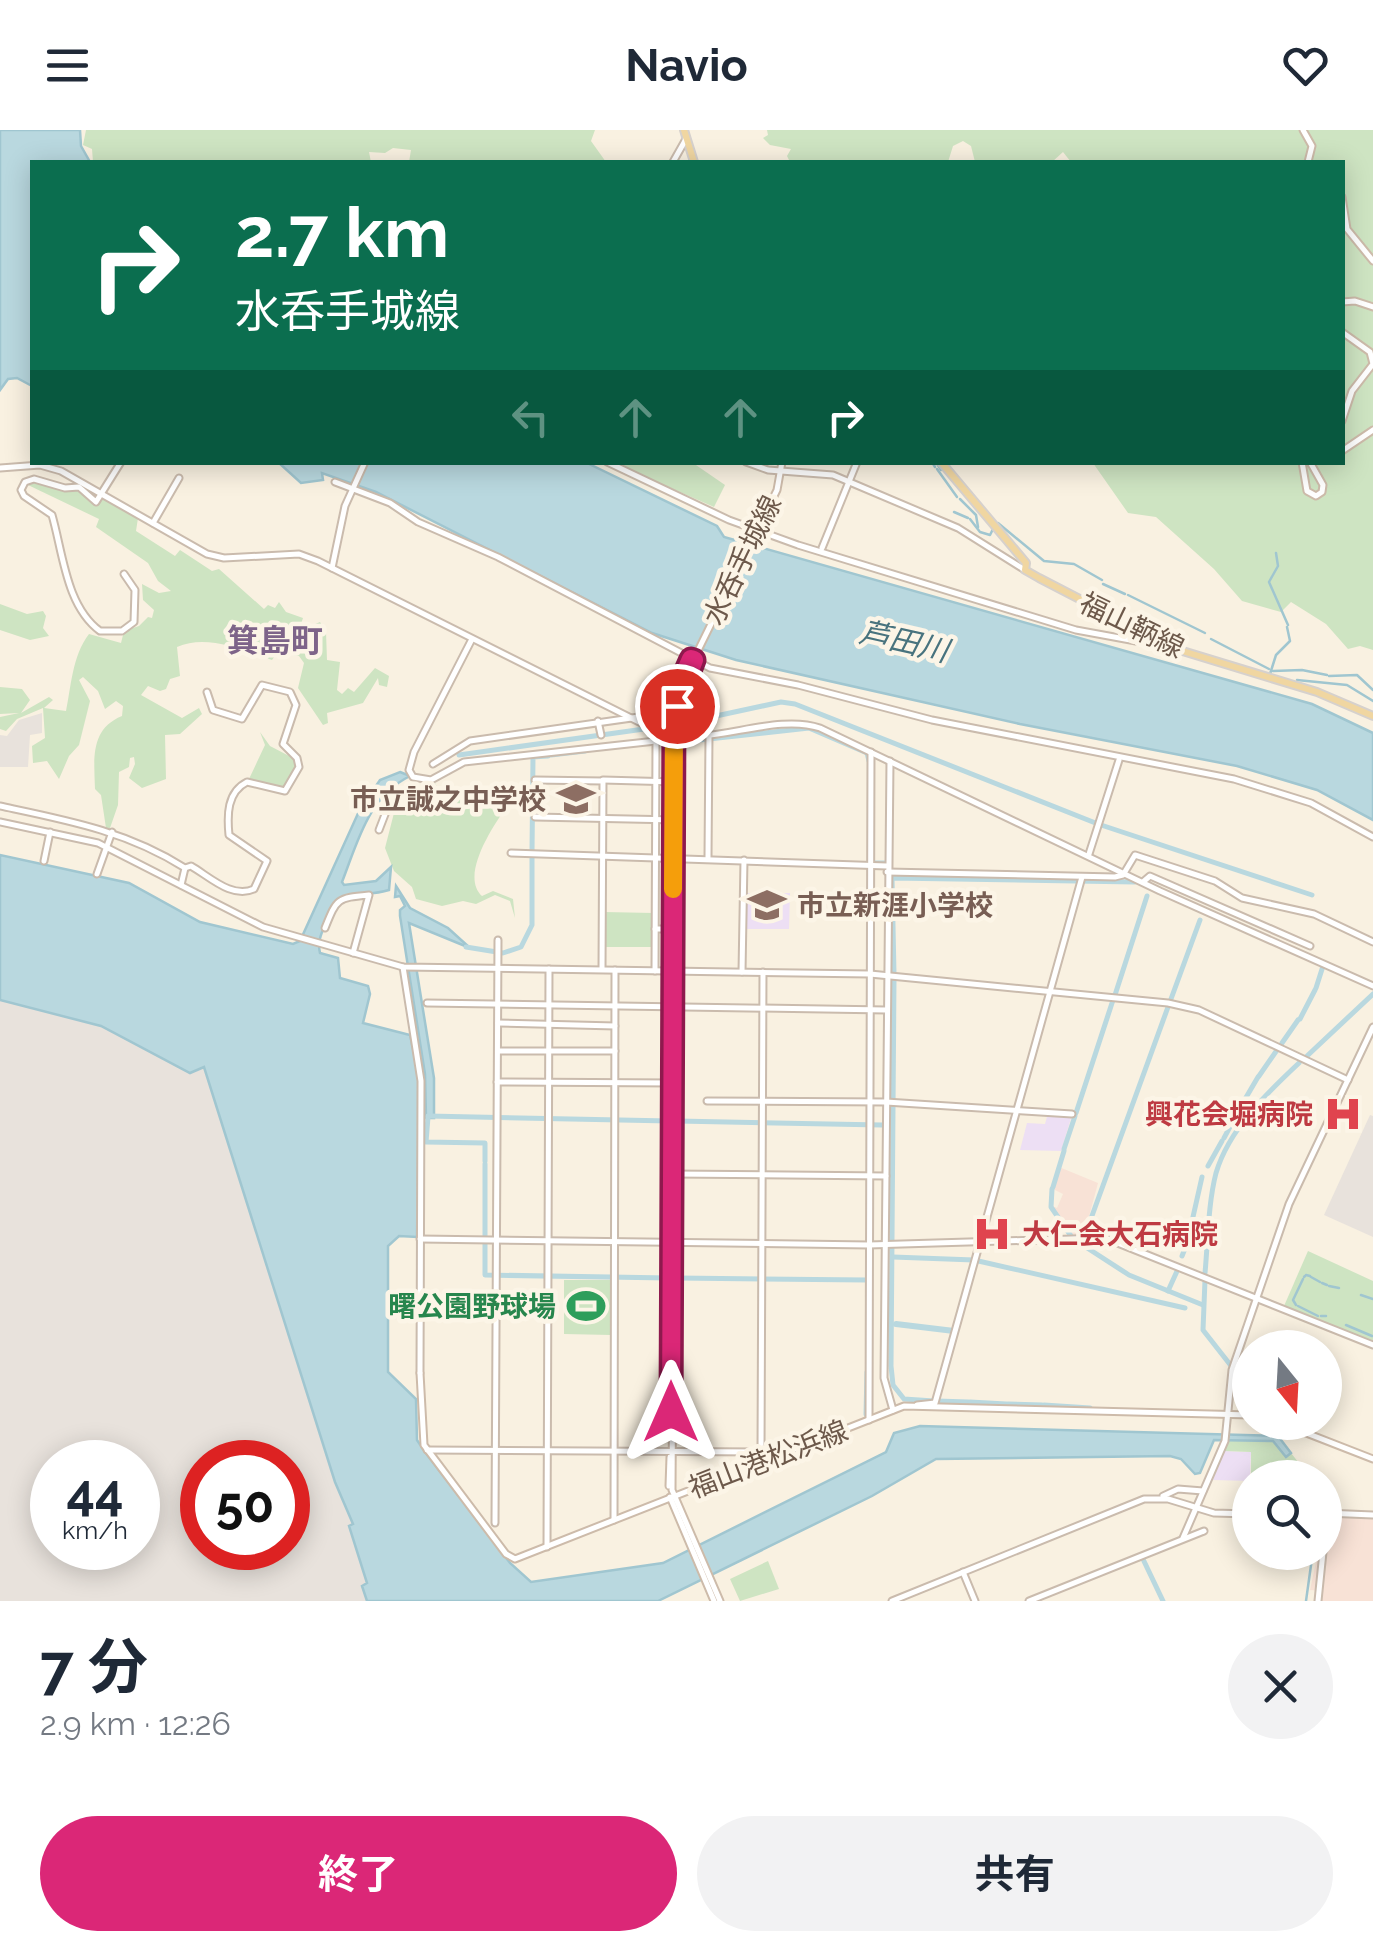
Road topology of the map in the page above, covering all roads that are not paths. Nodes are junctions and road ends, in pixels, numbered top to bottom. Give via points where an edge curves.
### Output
1 (1303, 130) edge
2 (684, 135) edge
3 (674, 160) edge
4 (692, 160) edge
5 (1308, 160) edge
6 (1345, 214) edge
7 (1373, 261) edge
8 (1345, 302) edge
9 (1373, 308) edge
10 (1345, 334) edge
11 (1345, 412) edge
12 (1373, 430) edge
13 (1345, 449) edge
14 (119, 465) edge
15 (364, 465) edge
16 (613, 465) edge
17 (856, 465) edge
18 (943, 465) edge
19 (1303, 465) edge
20 (1312, 465) edge
21 (780, 466) edge
22 (0, 468) edge
23 (178, 478) dead end
24 (335, 482) dead end
25 (849, 482) junction
26 (353, 488) junction
27 (102, 495) junction
28 (153, 523) junction
29 (755, 531) junction
30 (822, 548) dead end
31 (332, 568) junction
32 (1026, 570) junction
33 (124, 574) dead end
34 (472, 639) junction
35 (1176, 648) junction
36 (693, 658) junction
37 (207, 692) dead end
38 (674, 712) junction
39 (1373, 716) edge
40 (628, 718) junction
41 (598, 721) junction
42 (601, 734) dead end
43 (708, 736) junction
44 (675, 738) junction
45 (656, 740) junction
46 (870, 752) junction
47 (1119, 760) dead end
48 (890, 761) junction
49 (433, 764) dead end
50 (535, 780) dead end
51 (603, 780) dead end
52 (655, 781) junction
53 (675, 782) junction
54 (394, 792) dead end
55 (0, 806) edge
56 (48, 816) junction
57 (534, 817) dead end
58 (602, 819) junction
59 (655, 820) junction
60 (675, 820) junction
61 (0, 822) edge
62 (379, 830) dead end
63 (47, 832) junction
64 (112, 832) junction
65 (1373, 837) edge
66 (105, 846) junction
67 (511, 852) dead end
68 (1089, 854) junction
69 (602, 856) junction
70 (655, 858) junction
71 (675, 858) junction
72 (708, 859) junction
73 (744, 860) junction
74 (44, 861) dead end
75 (870, 864) junction
76 (185, 868) junction
77 (887, 869) junction
78 (1124, 871) junction
79 (97, 874) dead end
80 (1082, 877) junction
81 (1143, 882) junction
82 (181, 886) junction
83 (325, 928) dead end
84 (655, 929) junction
85 (674, 929) junction
86 (498, 940) dead end
87 (1373, 942) edge
88 (1310, 946) dead end
89 (353, 953) junction
90 (403, 967) junction
91 (498, 968) junction
92 (549, 969) junction
93 (602, 970) junction
94 (615, 970) junction
95 (655, 970) junction
96 (674, 971) junction
97 (742, 972) junction
98 (763, 972) junction
99 (870, 974) junction
100 (886, 976) junction
101 (1373, 987) edge
102 (1050, 992) junction
103 (427, 1003) dead end
104 (498, 1004) junction
105 (548, 1004) junction
106 (615, 1005) junction
107 (674, 1006) junction
108 (763, 1008) junction
109 (870, 1010) junction
110 (886, 1010) junction
111 (498, 1024) junction
112 (548, 1025) junction
113 (615, 1026) junction
114 (1373, 1027) edge
115 (498, 1050) junction
116 (548, 1051) junction
117 (615, 1052) junction
118 (1348, 1080) junction
119 (498, 1082) junction
120 (548, 1082) junction
121 (615, 1082) junction
122 (673, 1083) junction
123 (707, 1101) dead end
124 (763, 1102) junction
125 (870, 1102) junction
126 (891, 1102) junction
127 (1017, 1110) junction
128 (1072, 1114) dead end
129 (673, 1174) junction
130 (762, 1175) junction
131 (869, 1176) junction
132 (886, 1176) junction
133 (420, 1239) junction
134 (490, 1240) junction
135 (547, 1241) junction
136 (614, 1242) junction
137 (673, 1242) junction
138 (980, 1242) junction
139 (762, 1243) junction
140 (891, 1244) junction
141 (869, 1245) junction
142 (1258, 1298) junction
143 (1373, 1346) edge
144 (935, 1403) junction
145 (917, 1405) junction
146 (945, 1406) junction
147 (893, 1410) junction
148 (1228, 1414) junction
149 (1232, 1414) edge
150 (868, 1420) junction
151 (1323, 1440) edge
152 (496, 1449) junction
153 (427, 1450) junction
154 (546, 1450) junction
155 (613, 1450) junction
156 (672, 1451) junction
157 (761, 1452) junction
158 (1373, 1459) edge
159 (764, 1460) junction
160 (1203, 1491) junction
161 (671, 1497) junction
162 (1162, 1498) junction
163 (1195, 1509) junction
164 (1342, 1511) edge
165 (1232, 1513) edge
166 (1373, 1513) edge
167 (614, 1520) junction
168 (495, 1523) dead end
169 (1204, 1531) dead end
170 (1182, 1538) junction
171 (547, 1547) junction
172 (1321, 1570) edge
173 (964, 1573) junction
174 (717, 1601) edge
175 (895, 1601) edge
176 (975, 1601) edge
177 (1030, 1601) edge
178 (1318, 1601) edge

1 - 5 street via 1312,146
2 - 3 street
2 - 4 main road
6 - 7 street via 1348,230
8 - 9 street
10 - 11 street via 1370,352 1373,364
12 - 13 street
14 - 27 street
15 - 26 street
16 - 29 street
17 - 25 street
18 - 32 main road, 福山鞆線
19 - 20 street via 1307,491 1316,496 1323,485
21 - 25 street
21 - 29 street, 水呑手城線
22 - 27 street via 52,467
23 - 28 street
24 - 26 street
25 - 30 street
25 - 32 street via 958,528
26 - 31 street
26 - 36 street
27 - 28 street
27 - 33 street via 94,502 81,488 34,479 21,490 52,516 64,576 100,632 122,631 134,622 135,590
28 - 31 street via 216,557 299,554
29 - 35 street via 1076,630
29 - 36 street, 水呑手城線
31 - 34 street
32 - 35 main road, 福山鞆線
34 - 40 street
34 - 45 street via 414,752 412,776 431,780 464,762
35 - 39 main road, 福山鞆線
36 - 38 street, 水呑手城線
36 - 44 street, 水呑手城線 via 679,694
36 - 65 street via 728,674 1266,788 1311,803
37 - 76 street via 213,710 242,719 262,685 290,692 296,702 283,744 300,767 285,791 247,782 229,804 228,835 267,862 254,889 231,891
38 - 40 street
38 - 44 street, 水呑手城線
40 - 41 street
40 - 44 street
41 - 42 street
41 - 49 street via 470,741
43 - 44 street
43 - 46 street via 808,725
43 - 72 street
44 - 45 street
44 - 53 street, 水呑手城線
45 - 52 street
46 - 48 street
46 - 75 street
47 - 68 street
48 - 68 street
48 - 77 street
50 - 58 street via 603,781
51 - 52 street
52 - 53 street
52 - 59 street
53 - 60 street, 水呑手城線
54 - 62 street
55 - 56 street
56 - 63 street
56 - 64 street
57 - 58 street
58 - 59 street
58 - 69 street
59 - 60 street
59 - 70 street
60 - 71 street, 水呑手城線
61 - 63 street
63 - 66 street
63 - 74 street
64 - 66 street
64 - 76 street
66 - 79 street
66 - 82 street
67 - 69 street
68 - 78 street
69 - 70 street
69 - 93 street
70 - 71 street
70 - 84 street
71 - 72 street
71 - 85 street, 水呑手城線
72 - 73 street
73 - 75 street
73 - 97 street
75 - 77 street
75 - 99 street
76 - 82 street
77 - 80 street
77 - 100 street
78 - 80 street via 1115,878
78 - 81 street
78 - 87 street via 1135,855 1215,881 1242,898 1314,914
80 - 102 street
81 - 88 street via 1150,876
81 - 101 street
82 - 89 street via 253,923
83 - 89 street via 342,898 370,895
84 - 85 street
84 - 95 street
85 - 96 street, 水呑手城線
86 - 91 street
89 - 90 street
90 - 91 street
90 - 133 street, 福山港松浜線 via 421,1081
91 - 92 street
91 - 104 street
92 - 93 street
92 - 105 street
93 - 94 street
94 - 95 street
94 - 106 street
95 - 96 street
96 - 97 street
96 - 107 street, 水呑手城線
97 - 98 street
98 - 99 street
98 - 108 street
99 - 100 street
99 - 109 street
100 - 102 street
100 - 110 street
102 - 118 street via 1190,1007
102 - 127 street
103 - 104 street
104 - 105 street
104 - 111 street
105 - 106 street
105 - 112 street
106 - 107 street
106 - 113 street
107 - 108 street
107 - 122 street, 水呑手城線
108 - 109 street
108 - 124 street
109 - 110 street
109 - 125 street
110 - 126 street
111 - 112 street
111 - 115 street
112 - 113 street
112 - 116 street
113 - 117 street
114 - 118 street
115 - 116 street
115 - 119 street
116 - 117 street
116 - 120 street
117 - 121 street
118 - 142 street via 1289,1204
119 - 120 street
119 - 134 street
120 - 121 street
120 - 135 street
121 - 122 street
121 - 136 street
122 - 129 street, 水呑手城線
123 - 124 street
124 - 125 street
124 - 130 street
125 - 126 street
125 - 131 street
126 - 127 street
126 - 132 street
127 - 128 street
127 - 138 street
129 - 130 street
129 - 137 street, 水呑手城線
130 - 131 street
130 - 139 street
131 - 132 street
131 - 141 street
132 - 140 street
133 - 134 street
133 - 153 street, 福山港松浜線 via 420,1436
134 - 135 street
134 - 152 street via 497,1275
135 - 136 street
135 - 154 street
136 - 137 street
136 - 155 street
137 - 139 street
137 - 156 street, 水呑手城線
138 - 140 street
138 - 142 street via 1114,1240
138 - 144 street
139 - 141 street
139 - 157 street
140 - 141 street
140 - 147 street via 885,1386
141 - 150 street
142 - 143 street
142 - 148 street via 1232,1370
144 - 145 street
144 - 146 street
145 - 146 street, 福山港松浜線
145 - 147 street, 福山港松浜線
146 - 148 street, 福山港松浜線
147 - 150 street, 福山港松浜線
148 - 149 street, 福山港松浜線
148 - 160 street via 1226,1437
150 - 159 street, 福山港松浜線
151 - 158 street
152 - 153 street
152 - 154 street
152 - 168 street
153 - 171 street, 福山港松浜線 via 510,1557
154 - 155 street
154 - 171 street
155 - 156 street
155 - 167 street
156 - 157 street
156 - 161 street, 水呑手城線
157 - 159 street
159 - 161 street, 福山港松浜線
160 - 162 street via 1176,1490
160 - 163 street
161 - 167 street, 福山港松浜線
161 - 174 street, 水呑手城線
162 - 163 street
162 - 173 street via 1138,1501
163 - 165 street
163 - 170 street
163 - 173 street via 1144,1502
164 - 166 street
167 - 171 street, 福山港松浜線
169 - 170 street
170 - 177 street
172 - 178 street
173 - 175 street
173 - 176 street

